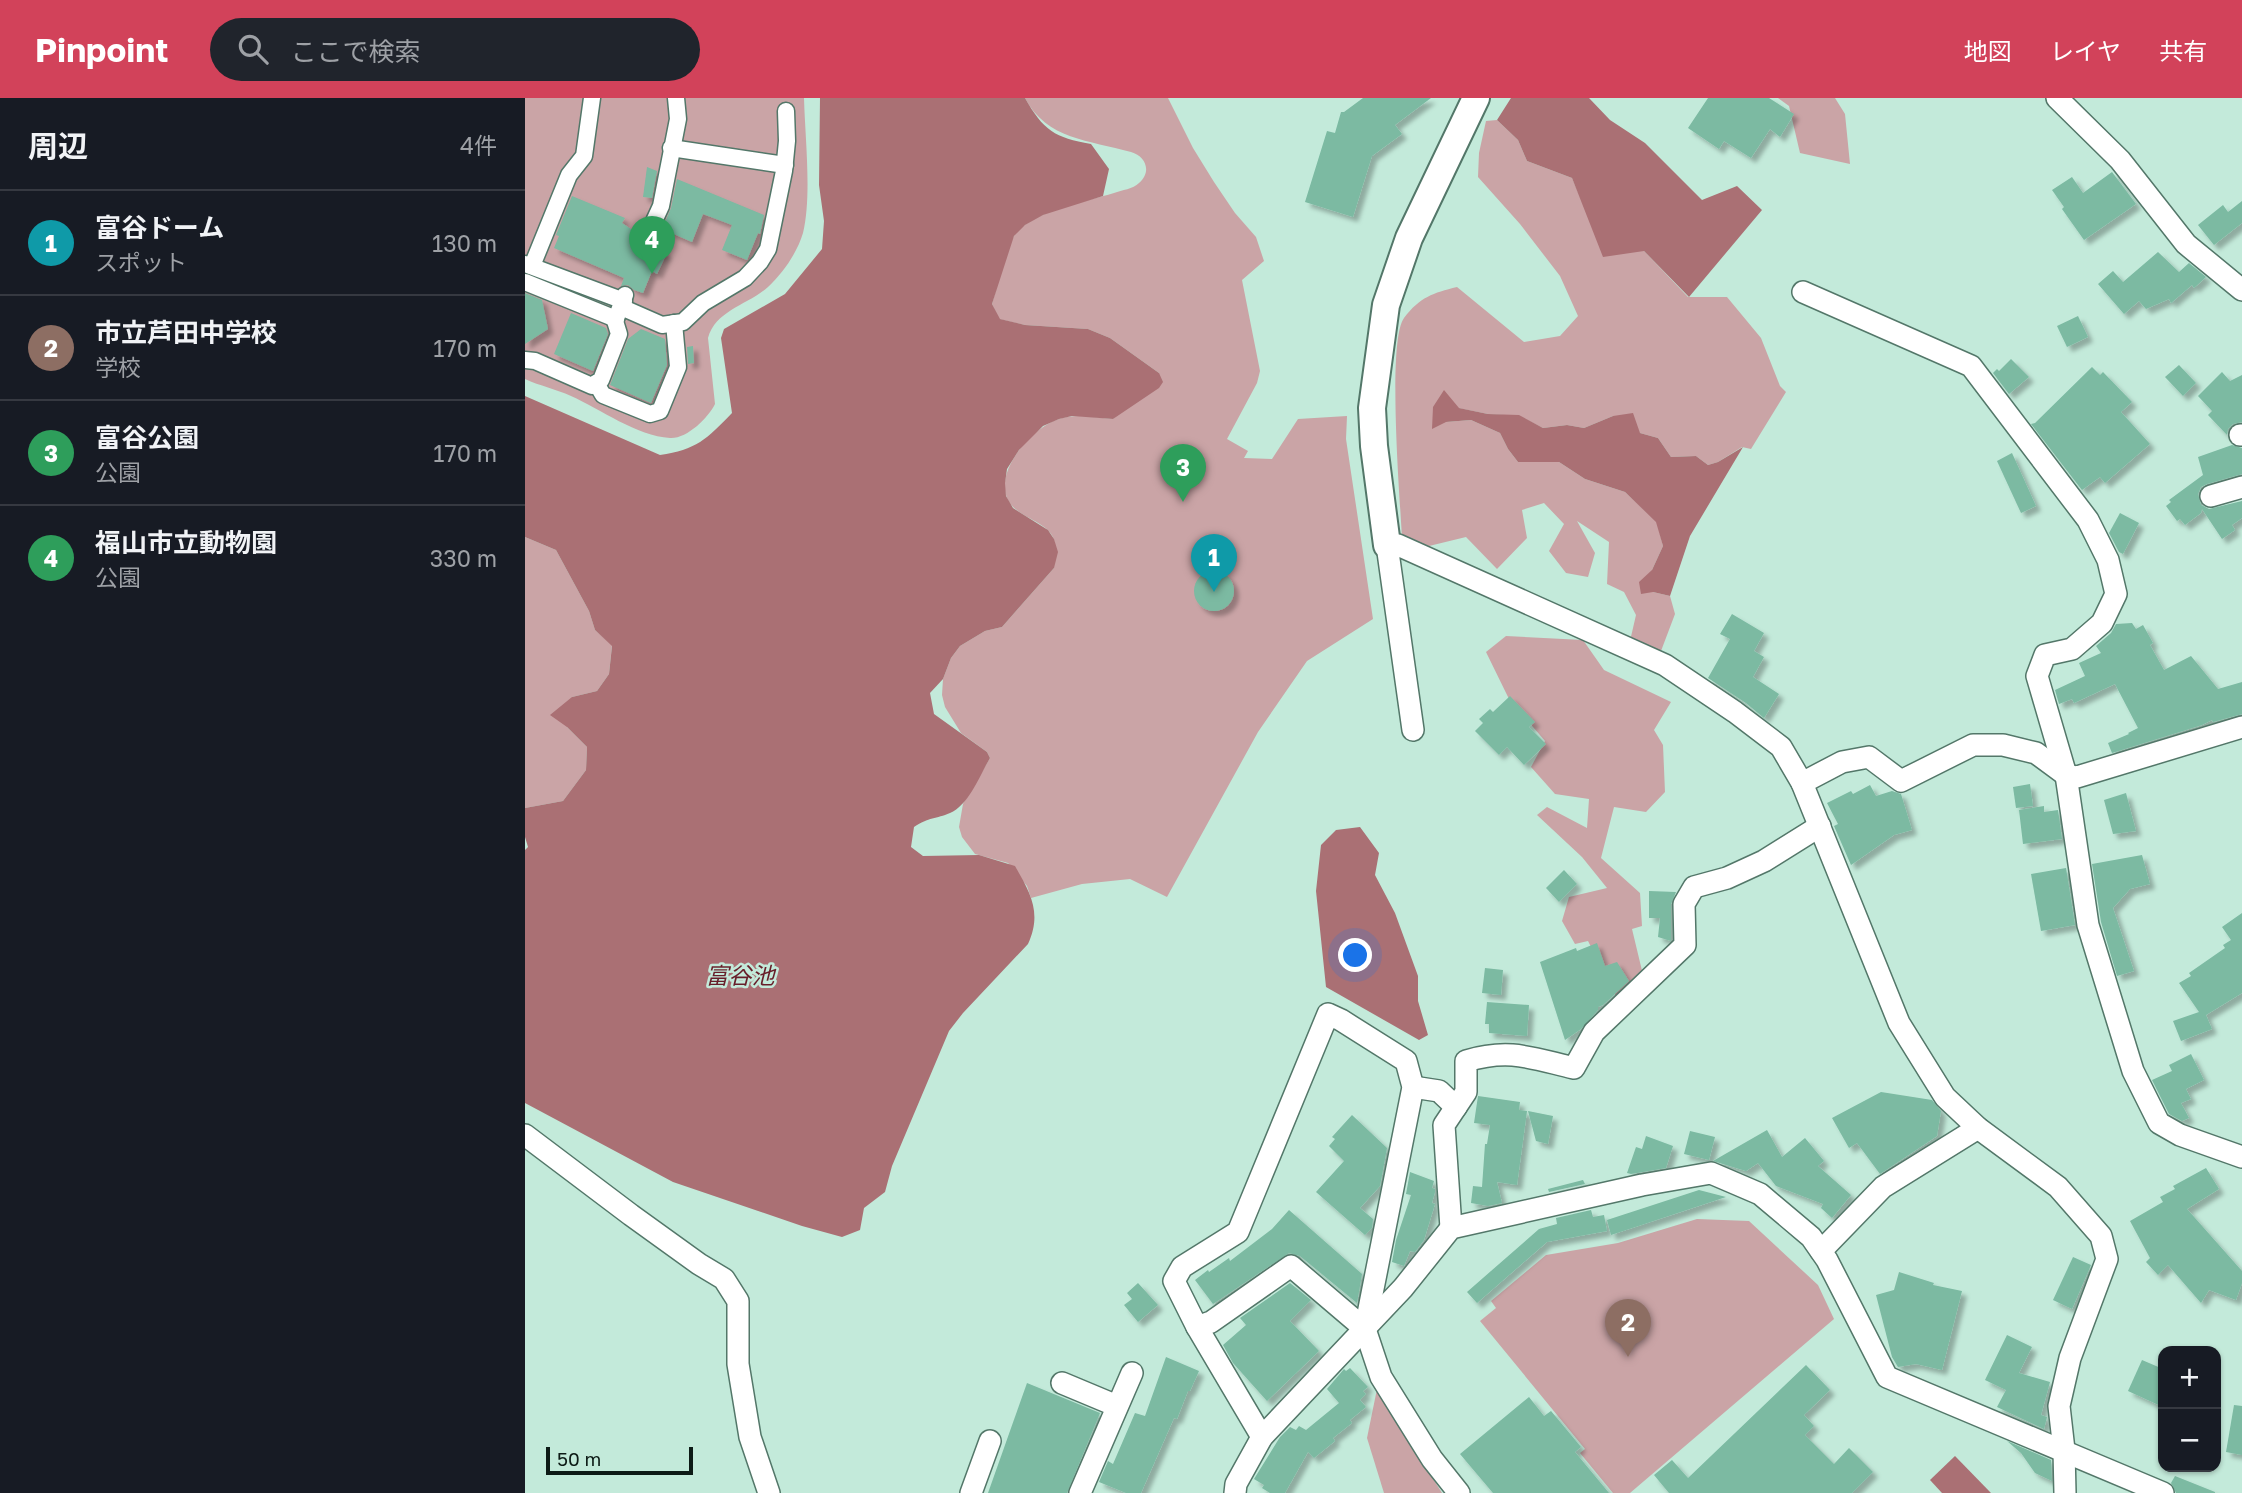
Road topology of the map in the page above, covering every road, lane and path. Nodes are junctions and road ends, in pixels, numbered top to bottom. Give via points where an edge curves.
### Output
1 (591, 98) edge
2 (675, 98) edge
3 (1476, 98) edge
4 (2057, 98) edge
5 (786, 111) dead end
6 (671, 148) junction
7 (785, 165) junction
8 (650, 230) dead end
9 (529, 265) edge
10 (525, 282) edge
11 (2242, 290) edge
12 (1803, 292) dead end
13 (621, 305) junction
14 (674, 323) junction
15 (525, 360) edge
16 (596, 383) junction
17 (2242, 487) edge
18 (2211, 496) dead end
19 (1387, 545) junction
20 (2242, 727) edge
21 (1413, 730) dead end
22 (2066, 775) junction
23 (1803, 783) junction
24 (1820, 826) junction
25 (1413, 1087) junction
26 (1456, 1107) junction
27 (1978, 1128) junction
28 (525, 1135) edge
29 (2242, 1157) edge
30 (1451, 1228) junction
31 (1821, 1251) junction
32 (1198, 1327) junction
33 (1365, 1329) junction
34 (1132, 1373) dead end
35 (1062, 1383) dead end
36 (1117, 1406) junction
37 (1262, 1437) junction
38 (990, 1441) dead end
39 (2064, 1450) junction
40 (769, 1493) edge
41 (971, 1493) edge
42 (1080, 1493) edge
43 (1235, 1493) edge
44 (1458, 1493) edge
45 (2065, 1493) edge
46 (2163, 1493) edge

1 - 9 street via 584,156 569,175
2 - 6 street via 678,119
3 - 19 street via 1409,238 1386,305 1372,408
4 - 11 street via 2120,160 2186,244
5 - 7 street
6 - 7 street
6 - 8 street via 661,206
7 - 14 street via 768,249 760,262 745,278
9 - 13 street
10 - 13 street
12 - 22 street via 1971,366 2088,520 2108,560 2116,594 2102,624 2072,649 2045,655 2037,676
13 - 14 street via 662,325
13 - 16 street via 619,334
14 - 16 street via 678,367 660,411 650,414 603,394
15 - 16 street via 592,386
17 - 18 street
19 - 21 street
19 - 23 street via 1398,545 1665,665 1781,747
20 - 22 street via 2077,777
22 - 23 street via 2036,753 2003,745 1973,745 1901,780 1869,757 1842,762
22 - 29 street via 2088,925 2133,1071 2159,1123
23 - 24 street
24 - 26 street via 1764,861 1694,887 1685,904 1685,945 1594,1032 1574,1068 1513,1054 1466,1061 1466,1092
24 - 27 street via 1899,1023 1945,1097
25 - 26 street via 1439,1091
25 - 32 street via 1406,1061 1328,1014 1238,1232 1182,1267 1174,1282
25 - 33 street
26 - 30 street via 1444,1125
27 - 31 street via 1883,1187
27 - 39 street via 2058,1187 2101,1236 2107,1259 2070,1358 2059,1406
28 - 40 street via 724,1279 739,1301 738,1364 750,1437
30 - 31 street via 1711,1173 1760,1194
30 - 33 street
31 - 39 street via 1887,1377
32 - 33 street via 1291,1266
32 - 37 street
33 - 37 street
33 - 44 street via 1381,1377
34 - 36 street
35 - 36 street
36 - 42 street
37 - 43 street
38 - 41 street
39 - 45 street
39 - 46 street

